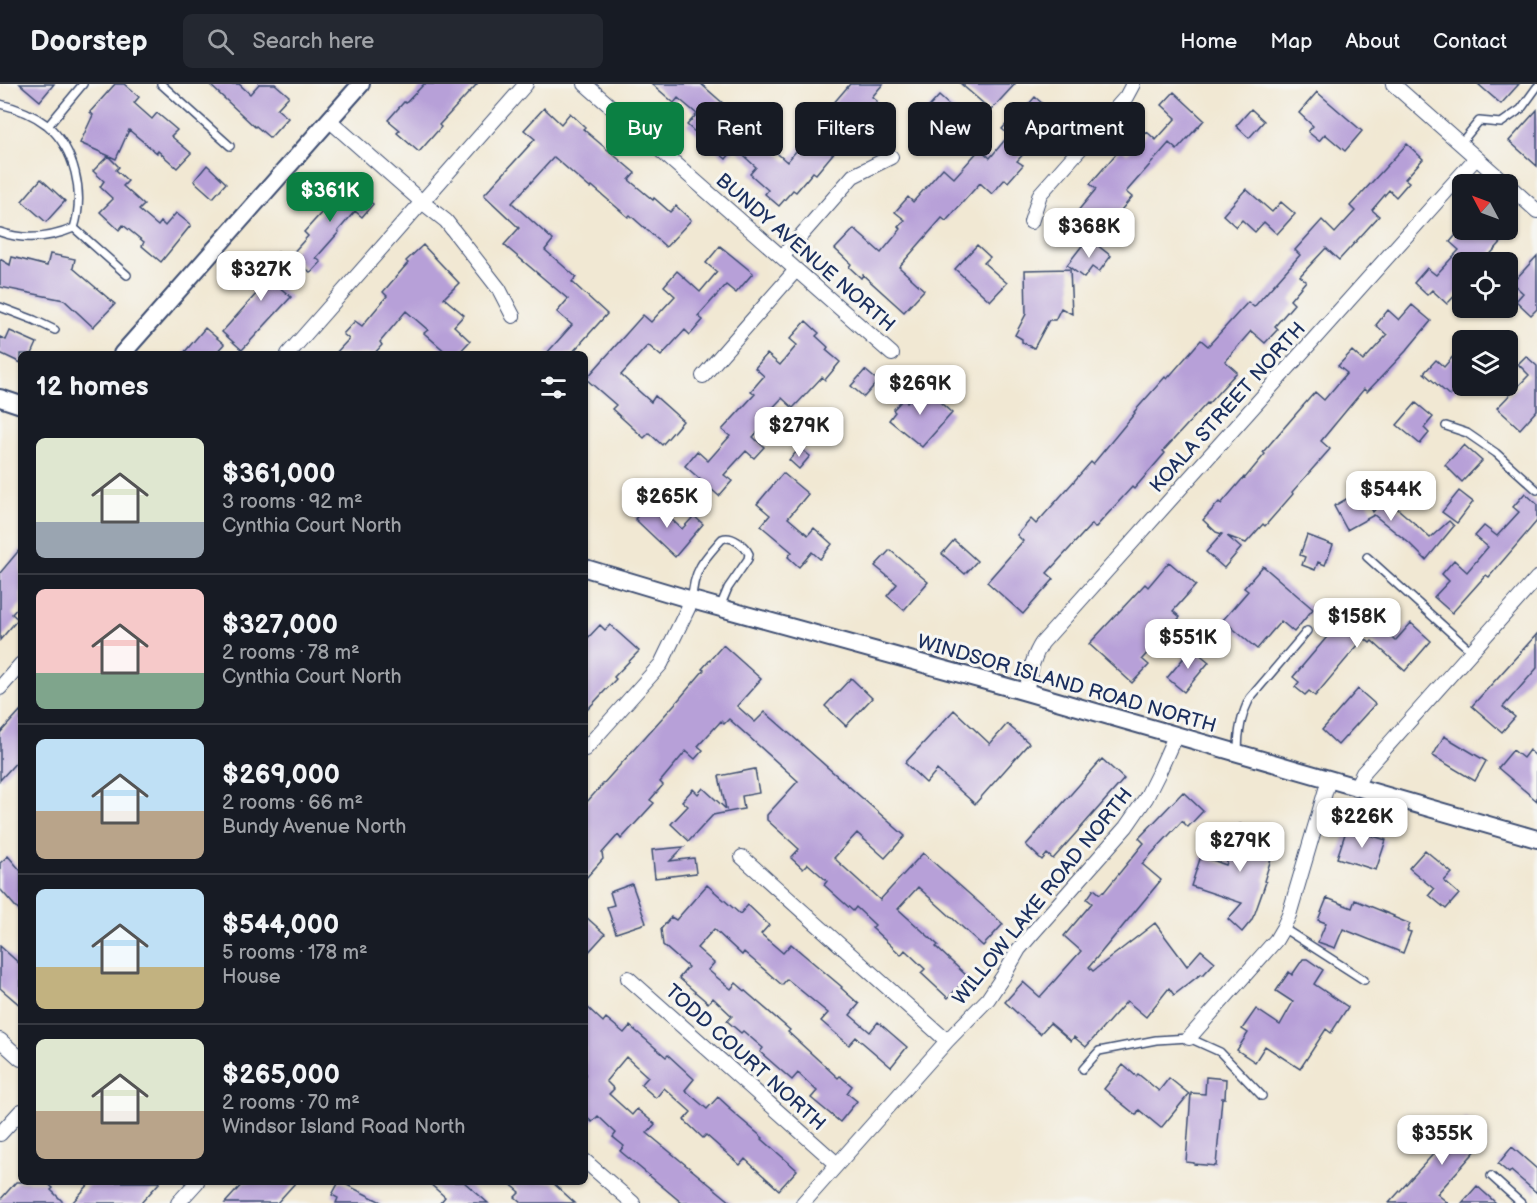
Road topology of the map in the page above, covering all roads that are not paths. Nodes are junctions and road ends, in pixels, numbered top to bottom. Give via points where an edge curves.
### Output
1 (83, 84) edge
2 (161, 84) edge
3 (361, 84) edge
4 (526, 84) edge
5 (585, 84) edge
6 (1132, 84) edge
7 (1393, 84) edge
8 (1537, 87) edge
9 (0, 104) edge
10 (329, 120) junction
11 (48, 126) junction
12 (1460, 144) junction
13 (230, 146) dead end
14 (891, 157) dead end
15 (1476, 158) junction
16 (1494, 174) edge
17 (1518, 195) edge
18 (422, 202) junction
19 (1537, 211) edge
20 (1031, 222) dead end
21 (74, 228) junction
22 (0, 232) edge
23 (782, 257) junction
24 (796, 270) junction
25 (128, 274) dead end
26 (0, 307) edge
27 (513, 316) dead end
28 (55, 330) dead end
29 (125, 351) edge
30 (291, 351) edge
31 (892, 354) dead end
32 (703, 376) dead end
33 (0, 398) edge
34 (18, 404) edge
35 (1446, 426) dead end
36 (1537, 490) edge
37 (1367, 557) dead end
38 (588, 568) edge
39 (1537, 578) edge
40 (692, 600) junction
41 (719, 608) junction
42 (1307, 631) dead end
43 (1471, 651) junction
44 (18, 667) edge
45 (0, 688) edge
46 (1026, 692) junction
47 (1175, 736) junction
48 (588, 746) edge
49 (1238, 754) junction
50 (1329, 779) junction
51 (1356, 787) junction
52 (1537, 839) edge
53 (742, 857) dead end
54 (1283, 928) junction
55 (628, 978) dead end
56 (1364, 980) dead end
57 (1189, 1038) junction
58 (0, 1040) edge
59 (947, 1041) junction
60 (18, 1056) edge
61 (1083, 1070) dead end
62 (1262, 1096) dead end
63 (18, 1114) edge
64 (0, 1134) edge
65 (588, 1164) edge
66 (837, 1164) junction
67 (1491, 1176) dead end
68 (194, 1185) edge
69 (178, 1203) edge
70 (633, 1203) edge
71 (803, 1203) edge
72 (1521, 1203) edge

1 - 11 lane
2 - 13 lane
3 - 10 street
4 - 18 street
5 - 23 street, BUNDY AVENUE NORTH
6 - 20 street via 1126,97 1040,194
7 - 12 street
8 - 12 lane via 1521,109 1501,123 1479,121
9 - 11 lane via 24,111
10 - 18 street
10 - 29 street
11 - 21 lane via 65,148 76,174 78,202
12 - 15 street
14 - 23 street via 853,176
15 - 16 street
15 - 46 street, KOALA STREET NORTH via 1042,643 1032,663
17 - 19 street
18 - 27 street via 446,221 499,289
18 - 30 street
21 - 22 lane via 33,238
21 - 25 lane
23 - 24 street, BUNDY AVENUE NORTH
24 - 31 street, BUNDY AVENUE NORTH
24 - 32 street
26 - 28 lane
33 - 34 street
35 - 36 lane via 1467,433 1496,453
37 - 43 lane
38 - 40 street, WINDSOR ISLAND ROAD NORTH
39 - 43 street
40 - 41 street, WINDSOR ISLAND ROAD NORTH
40 - 41 lane via 699,568 722,539 732,538 749,554
40 - 48 street via 661,664
41 - 46 street, WINDSOR ISLAND ROAD NORTH
42 - 49 lane via 1250,698 1240,721
43 - 51 street via 1363,773
44 - 45 street
46 - 47 street, WINDSOR ISLAND ROAD NORTH
47 - 49 street, WINDSOR ISLAND ROAD NORTH
47 - 59 street, WILLOW LAKE ROAD NORTH via 1146,798 1126,827 1019,949 988,999
49 - 50 street, WINDSOR ISLAND ROAD NORTH
50 - 51 street, WINDSOR ISLAND ROAD NORTH
50 - 54 street
51 - 52 street, WINDSOR ISLAND ROAD NORTH
53 - 59 street
54 - 56 lane
54 - 57 street
55 - 66 street, TODD COURT NORTH
57 - 61 lane via 1099,1051
57 - 62 lane via 1220,1052
58 - 60 street
59 - 66 street, WILLOW LAKE ROAD NORTH
63 - 64 street
65 - 70 street
66 - 71 street, WILLOW LAKE ROAD NORTH
67 - 72 lane
68 - 69 street

